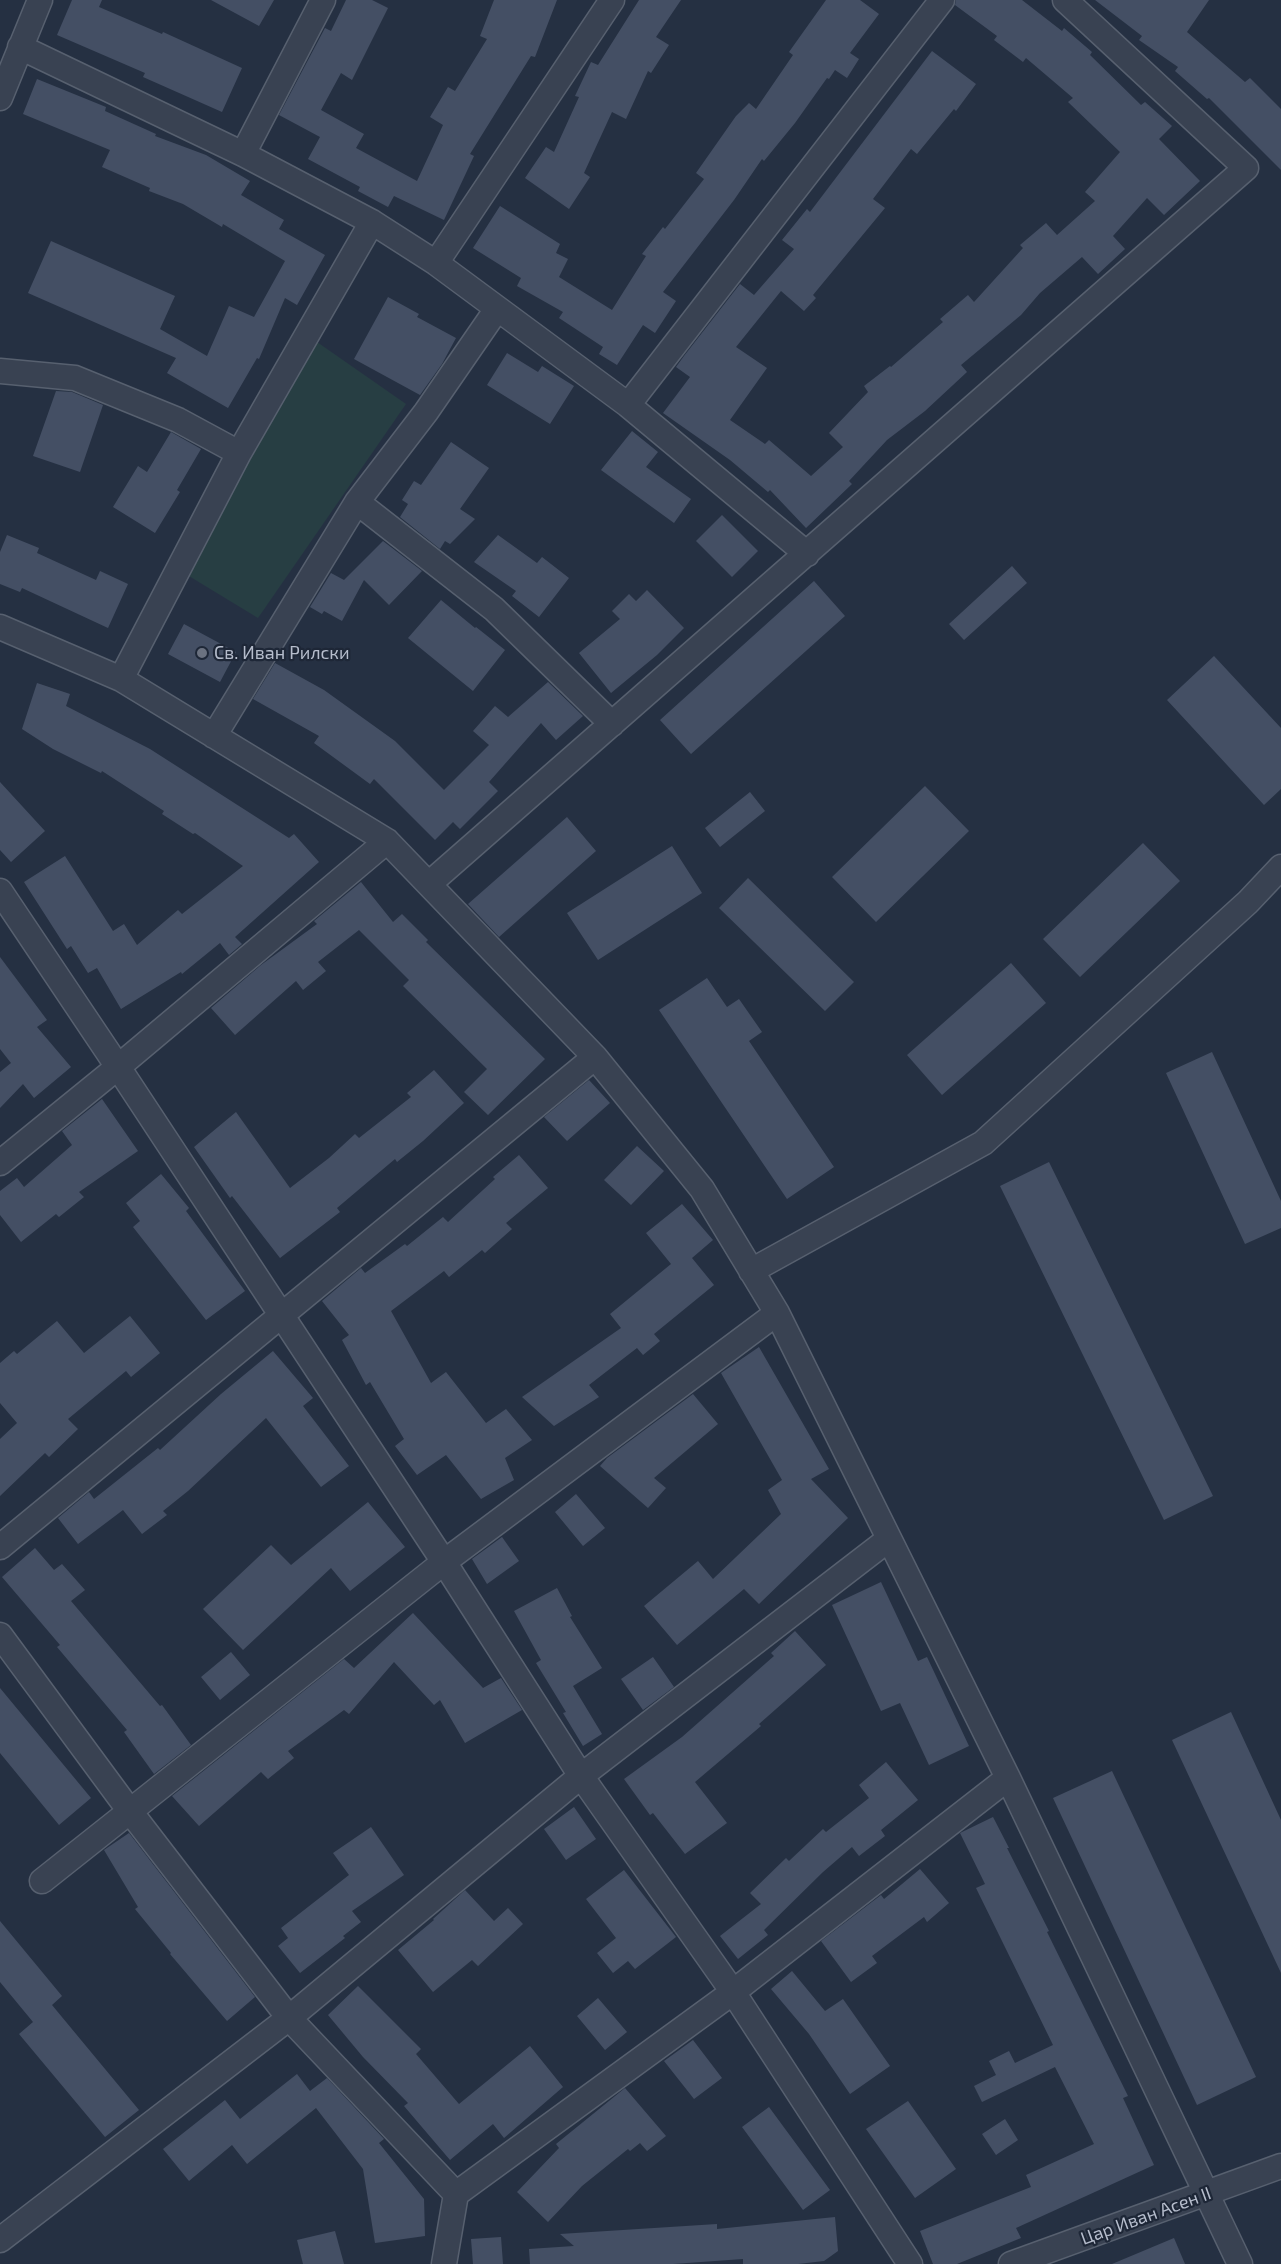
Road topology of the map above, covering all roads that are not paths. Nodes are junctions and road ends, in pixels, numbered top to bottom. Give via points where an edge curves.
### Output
1 (40, 0) edge
2 (323, 0) edge
3 (612, 0) edge
4 (942, 0) edge
5 (1065, 0) edge
6 (20, 47) junction
7 (0, 98) edge
8 (243, 154) junction
9 (372, 222) junction
10 (436, 263) junction
11 (497, 309) junction
12 (0, 370) edge
13 (628, 405) junction
14 (239, 453) junction
15 (357, 502) junction
16 (807, 554) junction
17 (0, 627) edge
18 (121, 679) junction
19 (612, 724) junction
20 (214, 736) junction
21 (387, 841) junction
22 (1281, 867) edge
23 (430, 884) junction
24 (0, 891) edge
25 (595, 1057) junction
26 (118, 1067) junction
27 (0, 1163) edge
28 (751, 1271) junction
29 (777, 1313) junction
30 (280, 1314) junction
31 (889, 1539) junction
32 (0, 1547) edge
33 (444, 1562) junction
34 (0, 1635) edge
35 (581, 1776) junction
36 (1008, 1778) junction
37 (129, 1810) junction
38 (42, 1881) dead end
39 (733, 1992) junction
40 (289, 2018) junction
41 (1281, 2166) edge
42 (1208, 2193) junction
43 (456, 2194) junction
44 (0, 2240) edge
45 (444, 2264) edge
46 (910, 2264) edge
47 (1011, 2264) edge
48 (1240, 2264) edge

1 - 6 street
2 - 8 street
3 - 10 street
4 - 13 street
5 - 16 street via 1246,168
6 - 7 street
6 - 8 street
8 - 9 street
9 - 10 street
9 - 14 street
10 - 11 street
11 - 13 street
11 - 15 street via 426,412
12 - 14 street via 75,378 178,420
13 - 16 street
14 - 18 street
15 - 19 street via 494,609
15 - 20 street
16 - 19 street
17 - 18 street
18 - 20 street
19 - 23 street
20 - 21 street
21 - 23 street
21 - 26 street
22 - 28 street via 1248,902 983,1143
23 - 25 street
24 - 26 street
25 - 28 street via 702,1189
25 - 30 street
26 - 27 street
26 - 30 street
28 - 29 street
29 - 31 street
29 - 33 street
30 - 32 street
30 - 33 street
31 - 35 street
31 - 36 street
33 - 35 street
33 - 37 street
34 - 37 street
35 - 39 street
35 - 40 street
36 - 39 street
36 - 42 street
37 - 38 street
37 - 40 street
39 - 43 street
39 - 46 street
40 - 43 street
40 - 44 street
41 - 42 street, Цар Иван Асен II
42 - 47 street, Цар Иван Асен II
42 - 48 street
43 - 45 street

